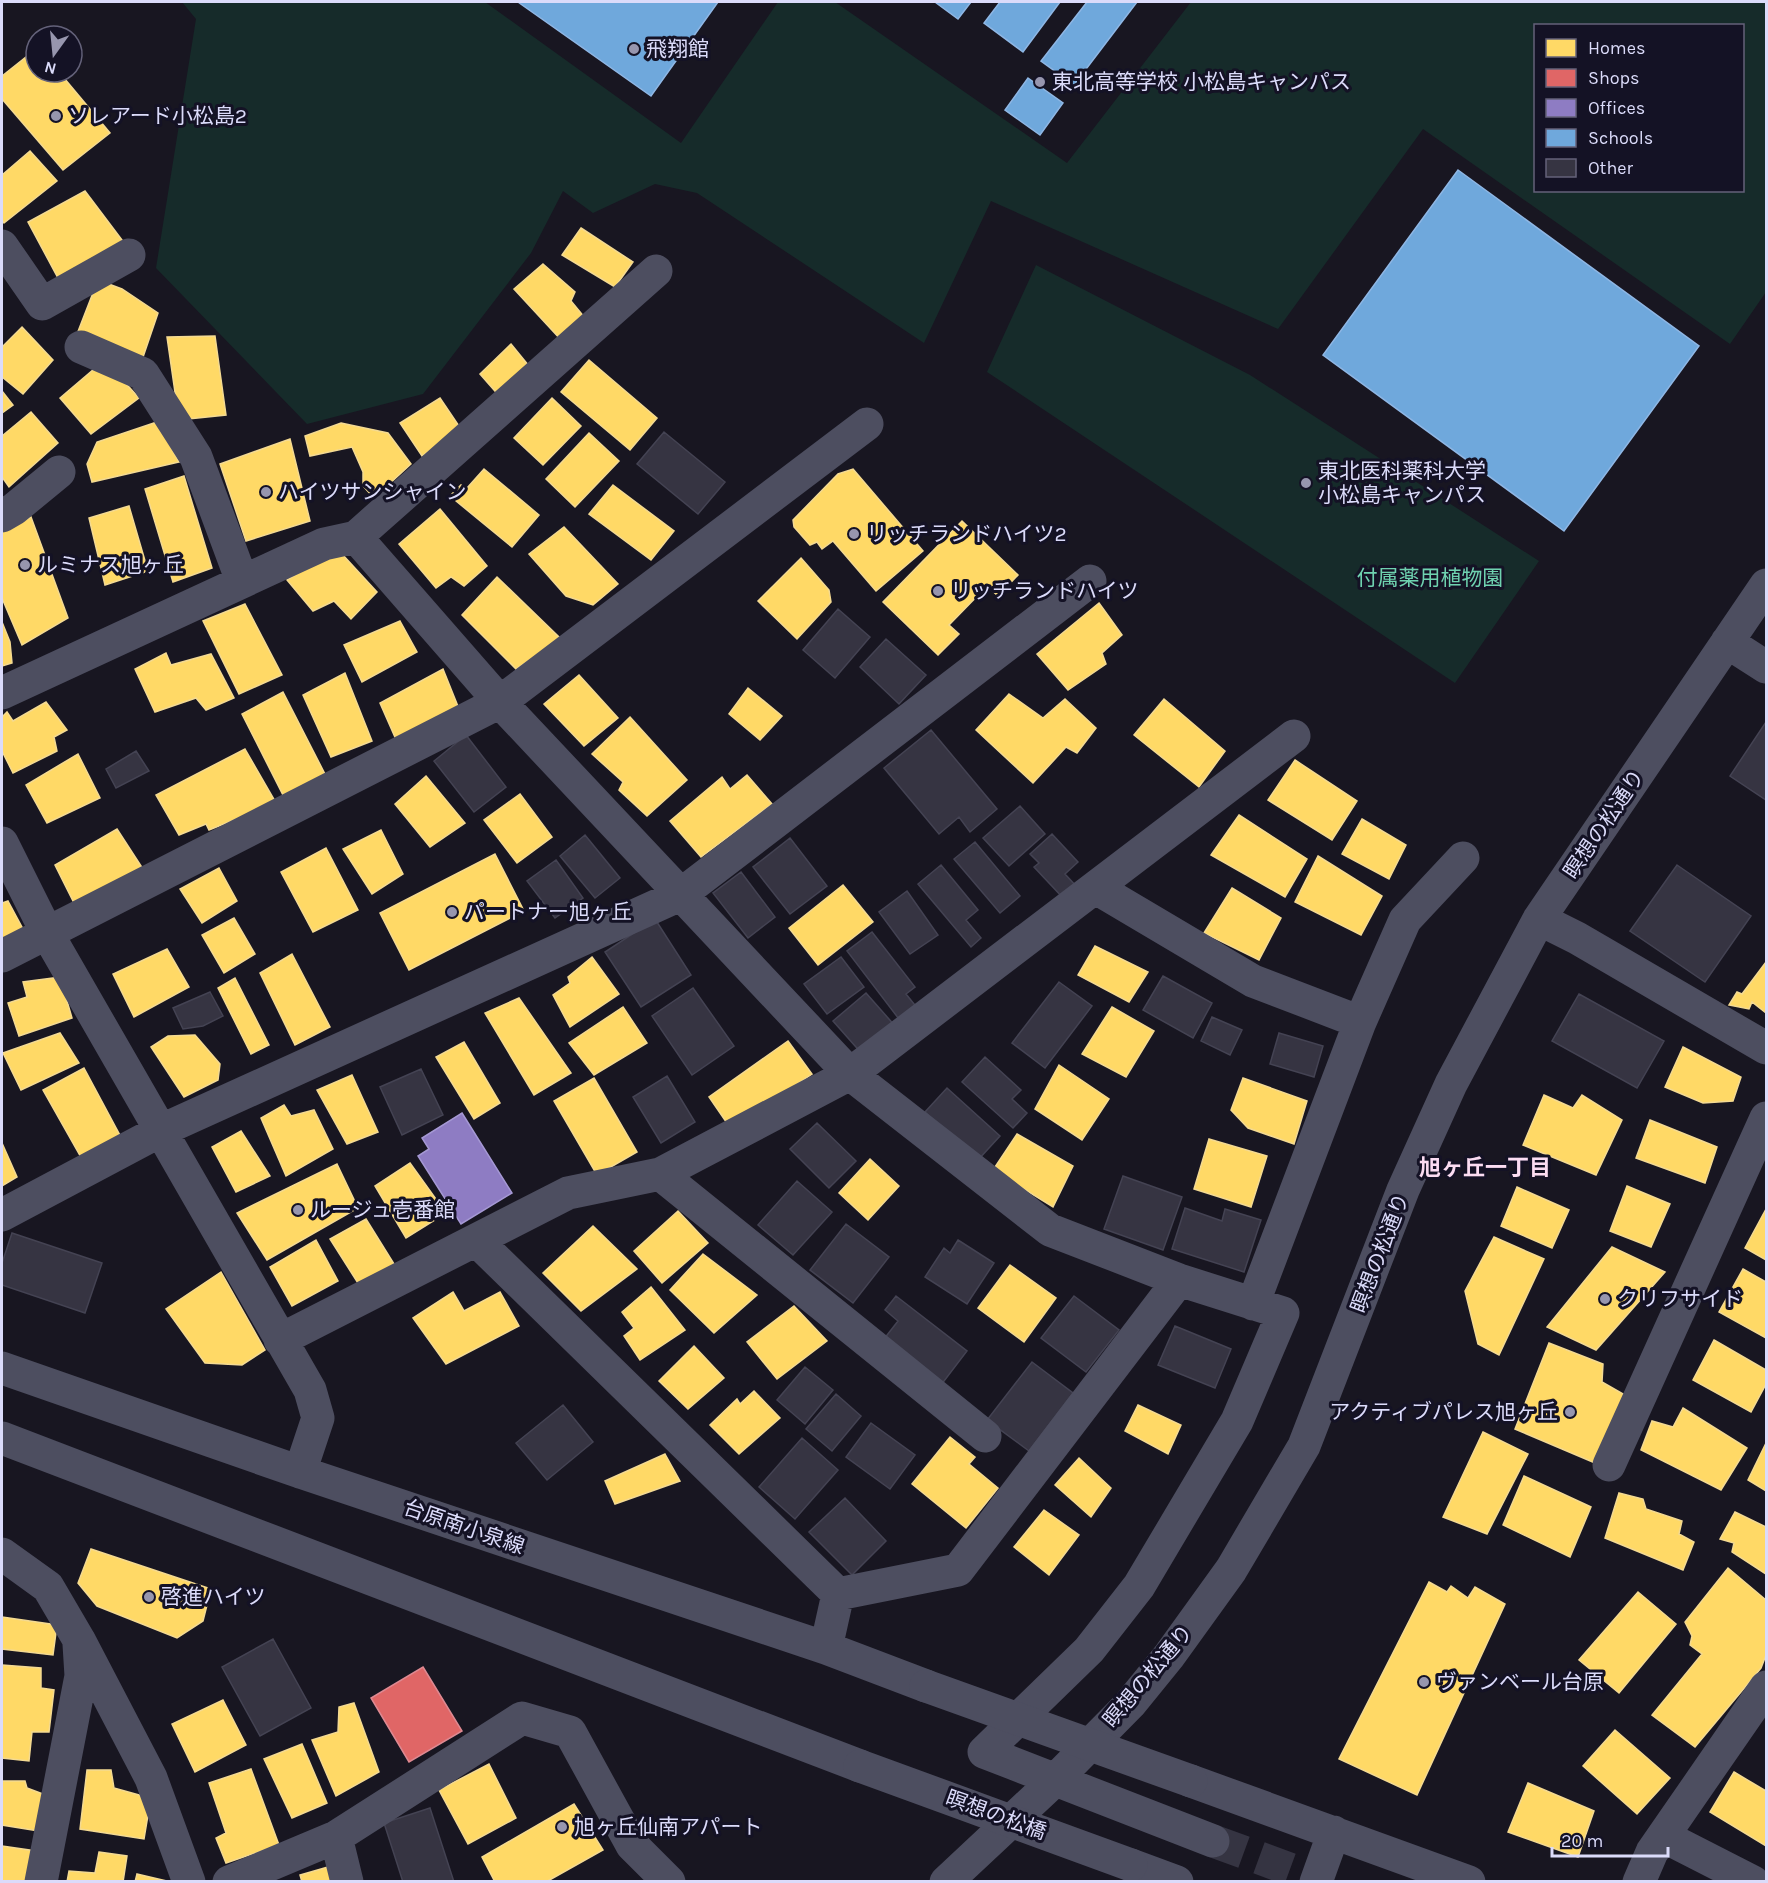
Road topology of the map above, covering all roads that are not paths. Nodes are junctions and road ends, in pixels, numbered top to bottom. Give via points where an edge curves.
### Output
1 (2, 246) edge
2 (129, 255) dead end
3 (656, 271) dead end
4 (81, 347) dead end
5 (867, 424) dead end
6 (59, 472) dead end
7 (2, 516) edge
8 (356, 537) junction
9 (242, 581) junction
10 (1090, 581) dead end
11 (1767, 585) edge
12 (1727, 642) junction
13 (1767, 667) edge
14 (2, 693) edge
15 (500, 702) junction
16 (1294, 736) dead end
17 (2, 843) edge
18 (1463, 858) dead end
19 (1096, 888) junction
20 (680, 895) junction
21 (1539, 919) junction
22 (47, 933) junction
23 (2, 956) edge
24 (1360, 1022) junction
25 (1767, 1048) edge
26 (850, 1074) junction
27 (1767, 1118) edge
28 (162, 1130) junction
29 (660, 1174) junction
30 (2, 1215) edge
31 (476, 1240) junction
32 (1179, 1280) junction
33 (1253, 1304) junction
34 (280, 1340) junction
35 (2, 1368) edge
36 (985, 1436) dead end
37 (2, 1438) edge
38 (1609, 1465) dead end
39 (300, 1472) junction
40 (2, 1554) edge
41 (838, 1594) junction
42 (79, 1640) junction
43 (826, 1648) junction
44 (1767, 1687) edge
45 (1055, 1780) junction
46 (1334, 1832) junction
47 (336, 1837) junction
48 (1213, 1841) tunnel mouth
49 (1658, 1844) junction
50 (40, 1881) edge
51 (189, 1881) edge
52 (229, 1881) edge
53 (348, 1881) edge
54 (669, 1881) edge
55 (946, 1881) edge
56 (1177, 1881) edge
57 (1316, 1881) edge
58 (1469, 1881) edge
59 (1639, 1881) edge
60 (1753, 1881) edge

1 - 2 street via 42,304
3 - 8 street
4 - 9 street via 143,374 196,457
5 - 15 street
6 - 7 street
8 - 9 street via 324,544
8 - 15 street
9 - 14 street
10 - 20 street
11 - 12 street, 瞑想の松通り
12 - 13 street
12 - 21 street, 瞑想の松通り
15 - 20 street
15 - 22 street
16 - 19 street
17 - 22 street
18 - 24 street via 1405,920
19 - 24 street via 1253,981
19 - 26 street
20 - 26 street
20 - 28 street
21 - 25 street
21 - 45 street, 瞑想の松通り via 1451,1084 1413,1169 1314,1425 1290,1473 1231,1570 1169,1656 1130,1704
22 - 23 street
22 - 28 street
24 - 33 street
26 - 29 street
26 - 32 street via 1050,1230
27 - 38 street
28 - 30 street
28 - 34 street
29 - 31 street via 568,1193
29 - 36 street
31 - 34 street
31 - 41 street
32 - 33 street
32 - 41 street via 958,1570
33 - 45 street via 1283,1313 1237,1421 1181,1517 1139,1586 1089,1650 984,1752
34 - 39 street via 310,1390 318,1418
35 - 39 street, 台原南小泉線
37 - 56 street, 瞑想の松橋, bridge via 860,1766
39 - 43 street, 台原南小泉線
40 - 42 street via 48,1587
41 - 43 street
42 - 50 street via 81,1676
42 - 51 street via 151,1778
43 - 46 street, 台原南小泉線, bridge
44 - 49 street
45 - 48 street
45 - 55 street, 瞑想の松通り
46 - 57 street
46 - 58 street
47 - 52 street
47 - 53 street
47 - 54 street via 522,1718 570,1732 632,1845
49 - 59 street
49 - 60 street

